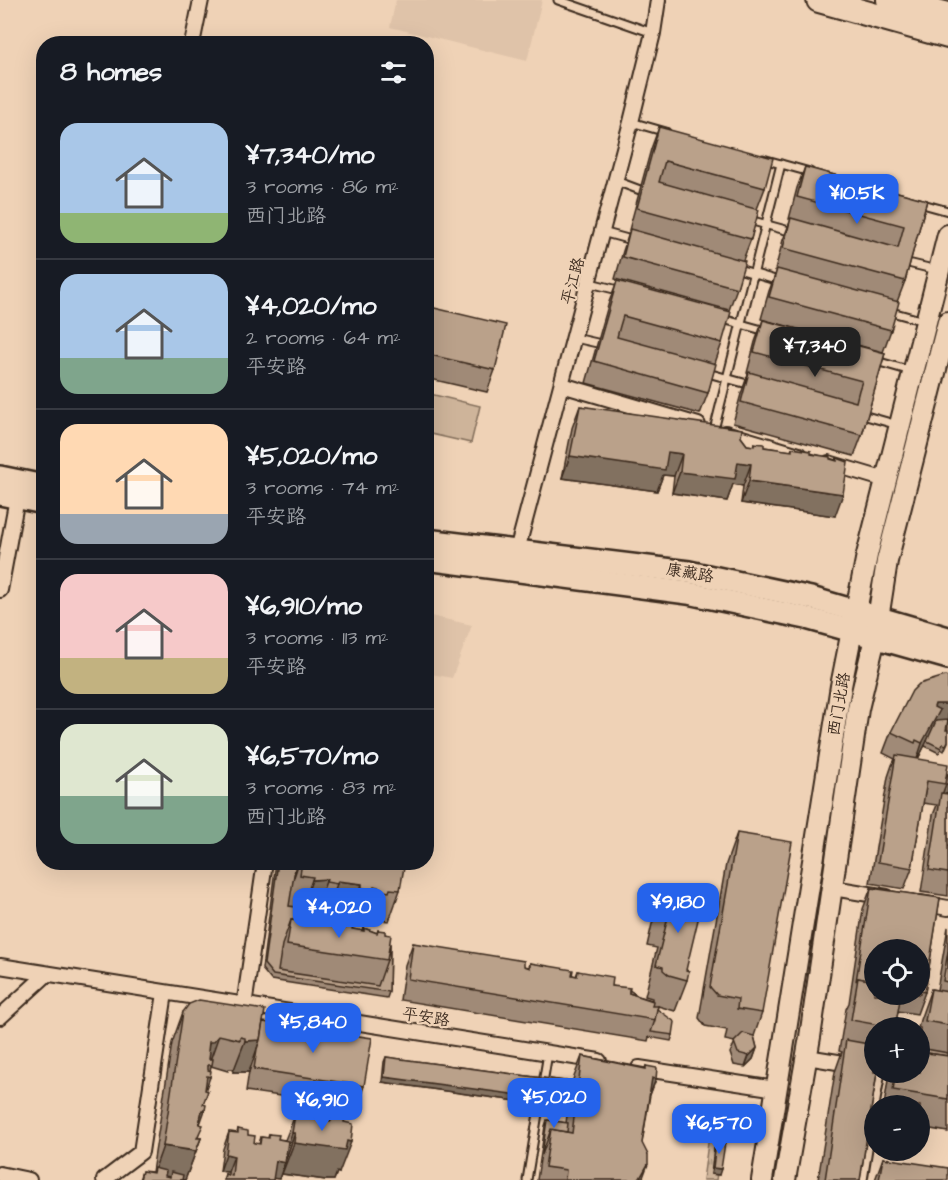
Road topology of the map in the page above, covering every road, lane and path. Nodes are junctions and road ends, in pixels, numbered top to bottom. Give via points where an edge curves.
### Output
1 (201, 0) edge
2 (558, 0) edge
3 (658, 0) edge
4 (819, 0) edge
5 (888, 0) edge
6 (920, 4) edge
7 (948, 15) edge
8 (653, 33) junction
9 (194, 36) edge
10 (948, 36) edge
11 (631, 122) junction
12 (677, 135) edge
13 (758, 158) edge
14 (781, 164) junction
15 (814, 174) edge
16 (615, 181) junction
17 (640, 190) edge
18 (915, 201) edge
19 (948, 211) edge
20 (743, 219) edge
21 (766, 225) junction
22 (602, 232) junction
23 (798, 233) edge
24 (948, 235) edge
25 (645, 244) edge
26 (908, 263) edge
27 (721, 265) edge
28 (939, 271) junction
29 (753, 274) junction
30 (590, 283) junction
31 (788, 283) edge
32 (633, 294) edge
33 (880, 309) edge
34 (708, 315) edge
35 (926, 322) junction
36 (948, 322) edge
37 (741, 324) junction
38 (773, 333) edge
39 (575, 338) junction
40 (597, 343) edge
41 (871, 360) edge
42 (692, 369) edge
43 (915, 372) junction
44 (727, 378) junction
45 (562, 385) junction
46 (761, 387) edge
47 (866, 416) edge
48 (900, 426) junction
49 (714, 430) junction
50 (0, 477) edge
51 (886, 480) junction
52 (36, 484) edge
53 (8, 496) edge
54 (36, 501) edge
55 (434, 542) edge
56 (434, 559) edge
57 (515, 560) junction
58 (0, 590) edge
59 (854, 622) junction
60 (877, 628) junction
61 (948, 638) edge
62 (948, 658) edge
63 (263, 870) edge
64 (833, 888) junction
65 (948, 908) edge
66 (0, 966) edge
67 (47, 974) junction
68 (165, 993) junction
69 (244, 1006) junction
70 (0, 1017) edge
71 (548, 1053) junction
72 (807, 1057) junction
73 (864, 1066) edge
74 (776, 1089) junction
75 (867, 1161) edge
76 (0, 1174) edge
77 (29, 1180) edge
78 (104, 1180) edge
79 (527, 1180) edge
80 (762, 1180) edge
81 (785, 1180) edge
82 (864, 1180) edge

1 - 9 street
2 - 8 lane
3 - 8 street, 平江路
4 - 10 highway
5 - 6 highway
6 - 7 highway
8 - 11 street, 平江路
11 - 12 lane
11 - 16 street, 平江路
13 - 14 lane
14 - 15 lane
14 - 21 lane
16 - 17 lane
16 - 22 street, 平江路
18 - 19 lane
20 - 21 lane
21 - 23 lane
21 - 29 lane
22 - 25 lane
22 - 30 street, 平江路
24 - 28 main road, 西门北路
26 - 28 lane
27 - 29 lane
28 - 35 main road, 西门北路
29 - 31 lane
29 - 37 lane
30 - 32 lane
30 - 39 street, 平江路
33 - 35 lane
34 - 37 lane
35 - 43 main road, 西门北路
36 - 60 main road, 西门北路 via 887,561
37 - 38 lane
37 - 44 lane
39 - 40 lane
39 - 45 street, 平江路
41 - 43 lane
42 - 44 lane
43 - 48 main road, 西门北路
44 - 46 lane
44 - 49 lane
45 - 49 street
45 - 57 street, 平江路
47 - 48 lane
48 - 51 main road, 西门北路
49 - 51 street
50 - 52 main road
51 - 59 main road, 西门北路
53 - 54 main road
53 - 58 street
55 - 57 main road, 康藏路
56 - 57 main road, 康藏路
57 - 59 main road, 康藏路 via 689,572 811,598
59 - 60 main road, 康藏路
59 - 74 main road, 西门北路
60 - 61 main road, 康藏路
60 - 62 main road, 康藏路
60 - 64 main road, 西门北路 via 858,709
63 - 69 street
64 - 65 street
64 - 72 main road, 西门北路
66 - 67 street, 平安路
67 - 68 street, 平安路
67 - 70 street
68 - 69 street, 平安路
68 - 78 street via 141,1152
69 - 71 street, 平安路
71 - 74 street, 平安路
71 - 79 lane
72 - 73 street
72 - 81 main road, 西门北路
74 - 80 main road, 西门北路
75 - 82 lane
76 - 77 street

